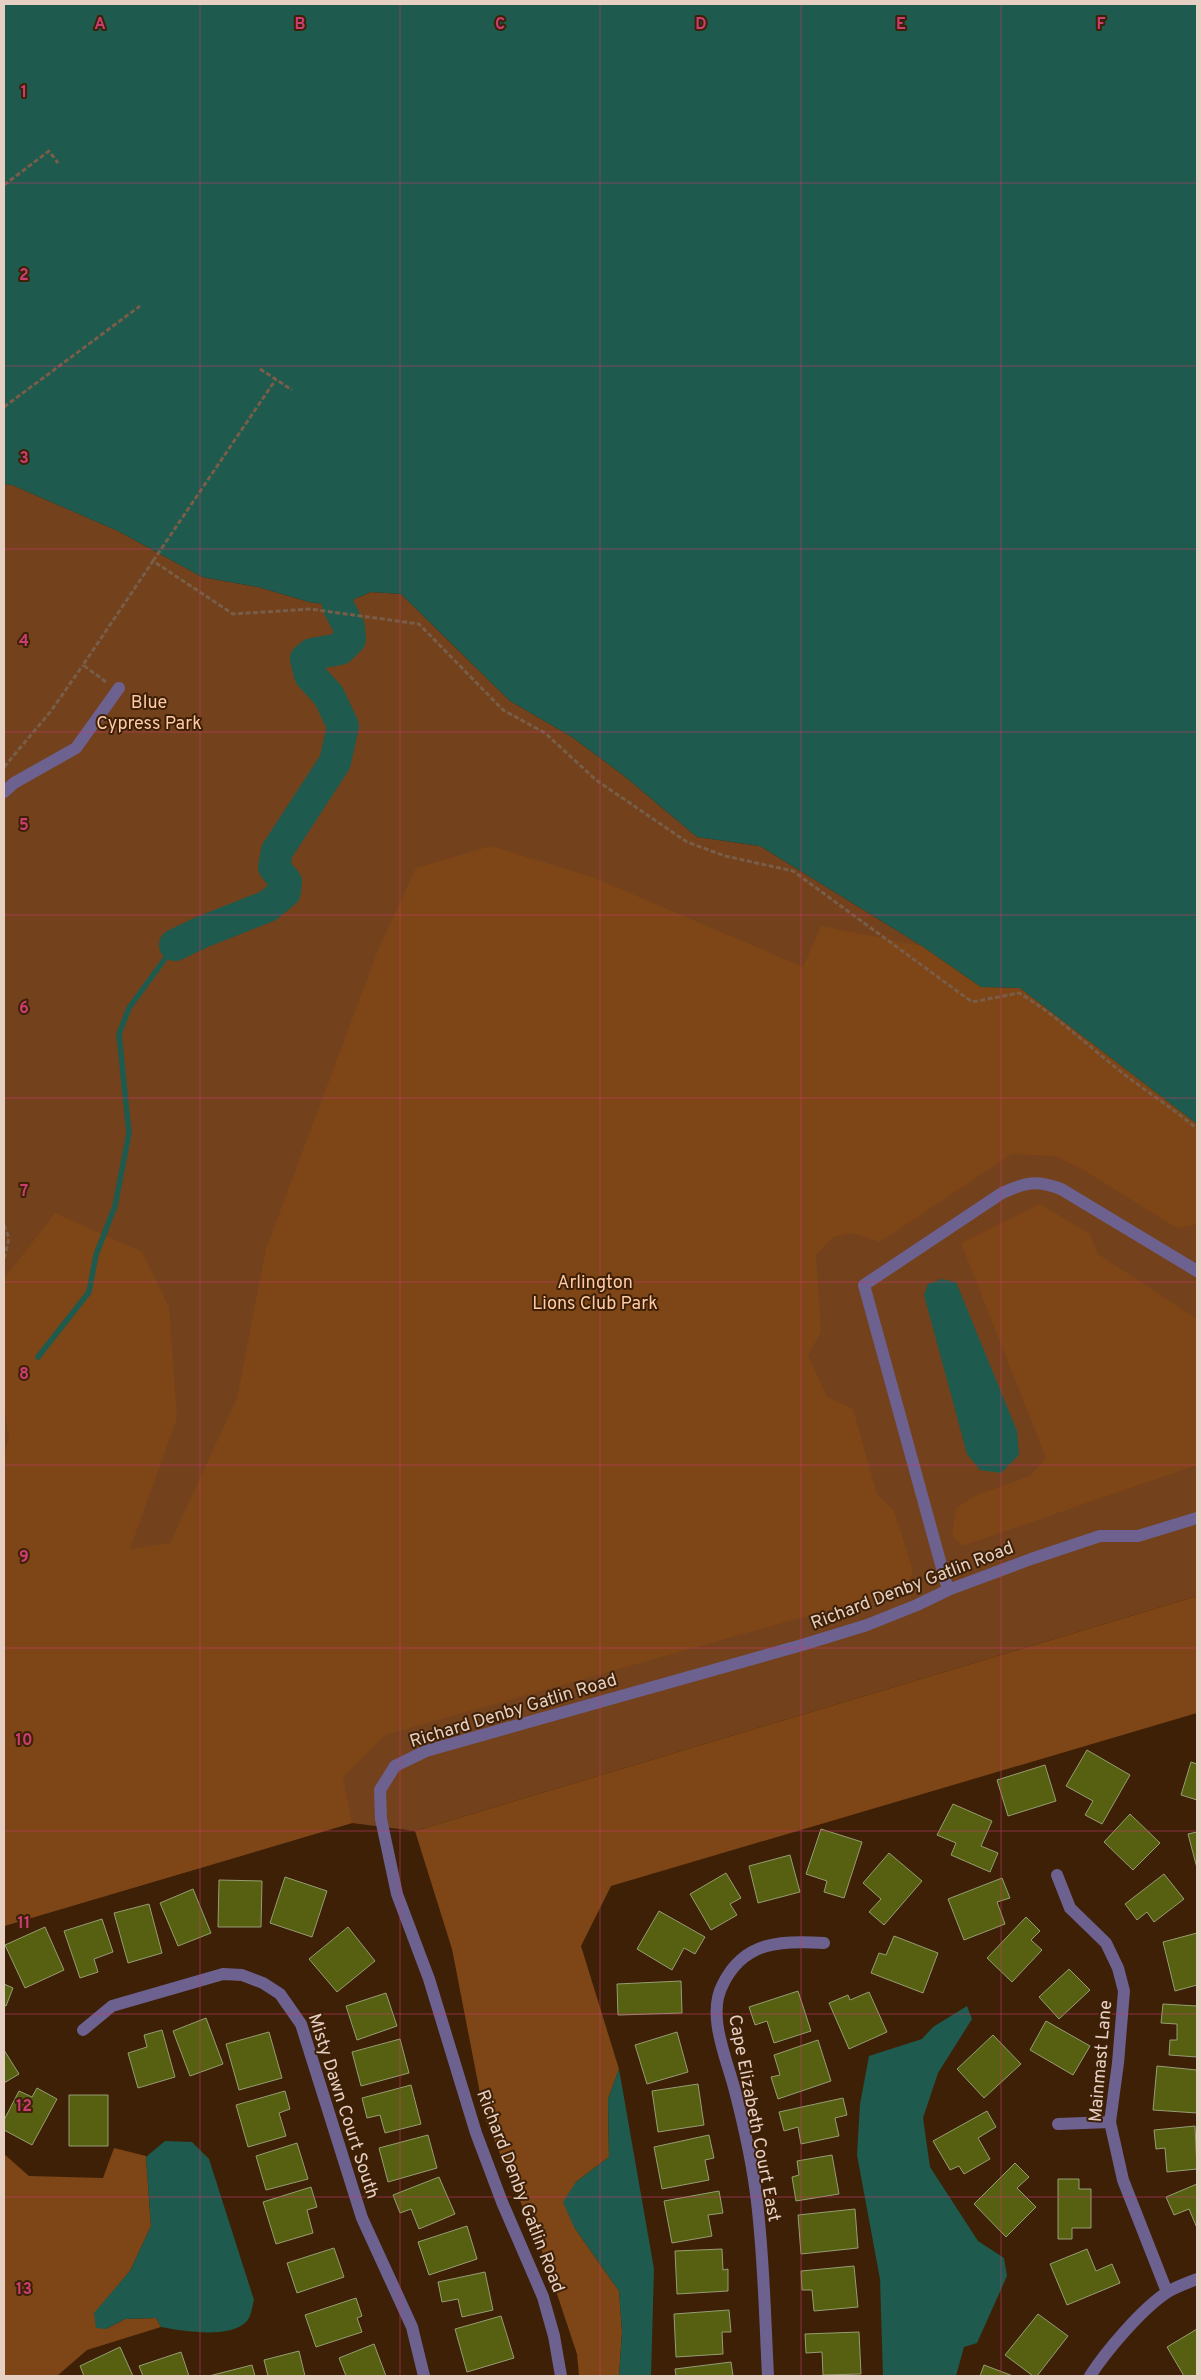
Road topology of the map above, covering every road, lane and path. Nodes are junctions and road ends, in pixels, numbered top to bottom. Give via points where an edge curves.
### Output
1 (58, 163) dead end
2 (4, 185) edge
3 (140, 306) dead end
4 (260, 368) dead end
5 (276, 378) junction
6 (292, 390) dead end
7 (4, 406) edge
8 (153, 561) junction
9 (83, 665) junction
10 (118, 689) joint
11 (4, 767) edge
12 (4, 792) edge
13 (1197, 1129) edge
14 (4, 1226) edge
15 (4, 1259) edge
16 (1197, 1271) edge
17 (1197, 1518) edge
18 (948, 1590) junction
19 (1057, 1875) dead end
20 (824, 1943) dead end
21 (83, 2030) dead end
22 (1110, 2122) junction
23 (1058, 2124) dead end
24 (1197, 2278) edge
25 (1167, 2292) junction
26 (424, 2376) edge
27 (561, 2376) edge
28 (768, 2376) edge
29 (1090, 2376) edge

1 - 2 path via 49,151
3 - 7 path
4 - 5 path
5 - 6 path
5 - 8 path
8 - 9 path
8 - 13 path via 233,614 310,610 419,624 503,710 545,733 596,780 687,842 725,856 793,871 972,1002 1019,993 1076,1032 1120,1071
9 - 10 path
9 - 11 path via 51,711
10 - 12 street via 76,748
14 - 15 path via 9,1238
16 - 18 street via 1061,1189 1042,1182 1018,1185 1002,1193 864,1285
17 - 18 street, Richard Denby Gatlin Road via 1138,1536 1100,1536
18 - 27 street, Richard Denby Gatlin Road via 867,1625 426,1751 395,1766 380,1790 382,1818 397,1894 429,1979 476,2133 543,2297
19 - 22 street, Mainmast Lane via 1070,1908 1106,1943 1118,1968 1124,1992
20 - 28 street, Cape Elizabeth Court East via 790,1941 764,1946 734,1967 722,1985 717,2005 717,2022 736,2094 757,2202
21 - 26 street, Misty Dawn Court South via 112,2006 223,1974 242,1975 280,1994 301,2024 362,2218 412,2327
22 - 23 street
22 - 25 street, Mainmast Lane via 1123,2180
24 - 25 street
25 - 29 street via 1100,2360

